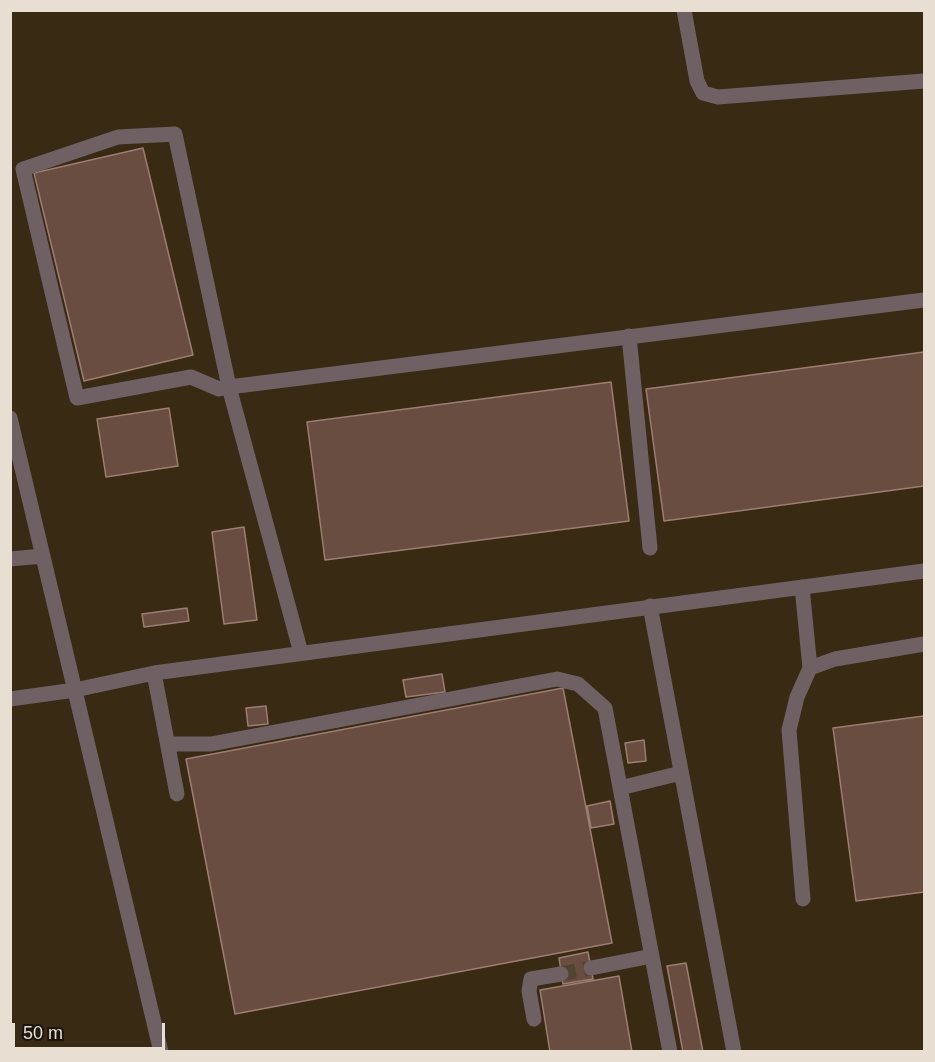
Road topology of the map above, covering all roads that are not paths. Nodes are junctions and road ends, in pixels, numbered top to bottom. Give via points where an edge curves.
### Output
1 (684, 10) edge
2 (924, 81) edge
3 (924, 300) edge
4 (629, 336) junction
5 (229, 387) junction
6 (10, 418) edge
7 (650, 548) dead end
8 (43, 556) junction
9 (10, 559) edge
10 (924, 572) edge
11 (802, 587) junction
12 (650, 606) junction
13 (924, 644) edge
14 (301, 653) junction
15 (810, 668) junction
16 (154, 673) junction
17 (75, 690) junction
18 (10, 699) edge
19 (168, 744) junction
20 (681, 773) junction
21 (620, 788) junction
22 (177, 794) dead end
23 (803, 899) dead end
24 (652, 956) junction
25 (591, 968) tunnel mouth
26 (561, 974) tunnel mouth
27 (534, 1018) dead end
28 (161, 1052) edge
29 (670, 1052) edge
30 (734, 1052) edge

1 - 2 street via 697,81 703,93 718,97
3 - 4 street
4 - 5 street
4 - 7 street
5 - 5 street via 175,134 118,137 23,169 77,398 191,377 219,389
5 - 14 street
6 - 8 street
8 - 9 street
8 - 17 street
10 - 11 street
11 - 12 street
11 - 15 street
12 - 14 street
12 - 20 street
13 - 15 street via 835,659
14 - 16 street
15 - 23 street via 797,697 789,730
16 - 17 street
16 - 19 street
17 - 18 street
17 - 28 street
19 - 21 street via 211,744 557,679 578,684 605,708
19 - 22 street
20 - 21 street
20 - 30 street
21 - 24 street
24 - 25 street
24 - 29 street
26 - 27 street via 531,979

